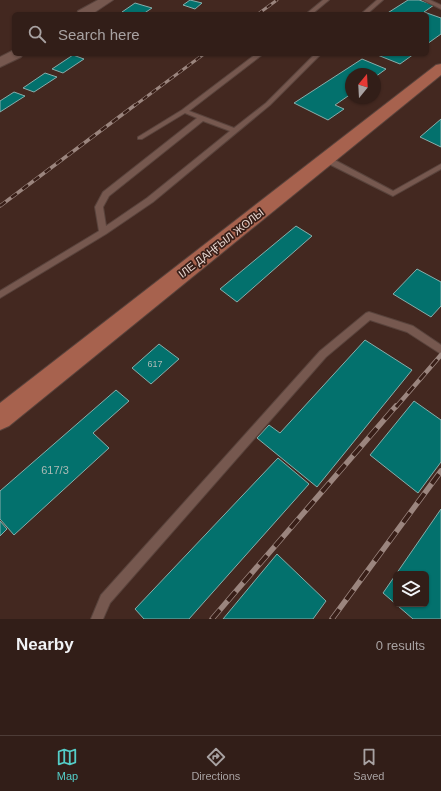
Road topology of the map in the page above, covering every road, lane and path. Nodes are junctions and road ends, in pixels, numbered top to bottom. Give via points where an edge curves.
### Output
1 (106, 0) edge
2 (326, 0) edge
3 (380, 0) edge
4 (426, 0) edge
5 (441, 7) edge
6 (86, 12) edge
7 (312, 12) edge
8 (366, 12) edge
9 (13, 56) edge
10 (257, 56) edge
11 (316, 56) edge
12 (0, 64) edge
13 (441, 68) edge
14 (184, 111) junction
15 (202, 118) junction
16 (236, 131) junction
17 (140, 138) dead end
18 (326, 159) junction
19 (441, 166) edge
20 (102, 232) junction
21 (0, 295) edge
22 (441, 350) edge
23 (0, 418) edge
24 (97, 619) edge

1 - 6 street
2 - 7 lane
3 - 8 lane
4 - 5 lane
9 - 12 street
10 - 14 lane
11 - 16 lane via 268,104
13 - 18 main road, ІЛЕ ДАҢҒЫЛ ЖОЛЫ
14 - 15 lane
14 - 17 lane
15 - 16 lane
15 - 20 lane via 106,194 99,207
16 - 20 lane via 150,200
18 - 19 lane via 393,194
18 - 23 main road, ІЛЕ ДАҢҒЫЛ ЖОЛЫ
20 - 21 lane
22 - 24 lane via 410,329 368,316 318,360 105,599

